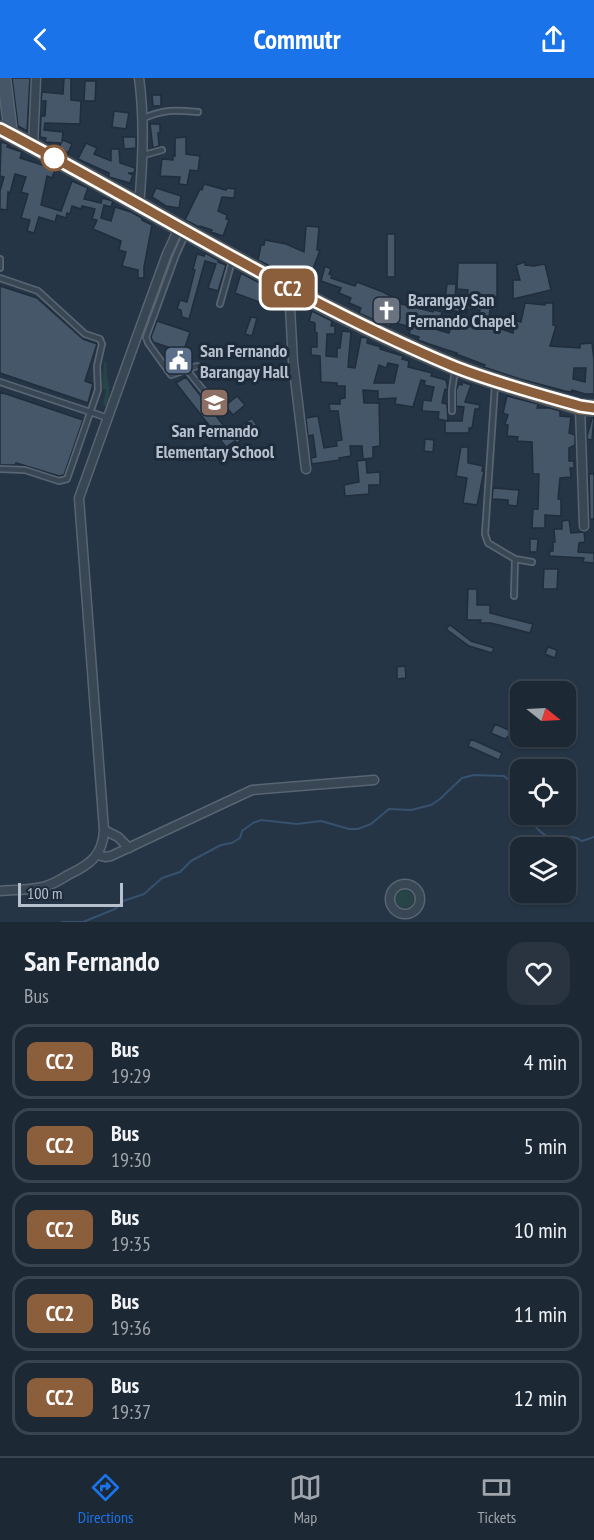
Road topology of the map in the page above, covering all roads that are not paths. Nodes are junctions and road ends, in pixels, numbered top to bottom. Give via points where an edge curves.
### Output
1 (4, 78) edge
2 (36, 78) edge
3 (139, 78) edge
4 (198, 112) dead end
5 (142, 119) junction
6 (5, 132) edge
7 (33, 147) junction
8 (162, 150) dead end
9 (144, 155) junction
10 (139, 205) junction
11 (183, 230) junction
12 (233, 258) junction
13 (0, 259) edge
14 (0, 268) edge
15 (0, 278) edge
16 (289, 289) junction
17 (220, 304) dead end
18 (197, 366) dead end
19 (455, 367) junction
20 (187, 370) junction
21 (0, 382) edge
22 (496, 382) junction
23 (212, 401) dead end
24 (587, 407) edge
25 (452, 411) dead end
26 (90, 412) junction
27 (108, 418) junction
28 (0, 469) edge
29 (306, 469) dead end
30 (584, 526) dead end
31 (514, 559) junction
32 (532, 562) dead end
33 (514, 596) dead end
34 (374, 780) dead end
35 (104, 830) junction
36 (129, 848) junction
37 (98, 855) junction
38 (0, 891) edge

1 - 6 street
2 - 7 street
3 - 5 street
4 - 5 lane via 168,110
5 - 9 street
6 - 7 highway
7 - 10 highway
8 - 9 lane
9 - 10 street
10 - 11 highway
11 - 12 highway
11 - 20 lane via 146,337 169,374
11 - 27 street via 163,264
12 - 16 highway
12 - 17 lane
13 - 14 lane
15 - 26 lane via 38,291 85,334 101,341 96,366 98,387
16 - 19 highway
16 - 29 street
18 - 20 lane
19 - 22 highway
19 - 25 lane
20 - 23 lane
21 - 26 lane
22 - 24 highway
22 - 31 lane via 485,534 488,543
24 - 30 street
26 - 27 lane
26 - 28 lane via 65,480 22,469
27 - 35 street via 79,501
31 - 32 lane
31 - 33 lane
34 - 36 street via 252,790
35 - 36 street
35 - 37 street
36 - 37 street via 108,857
37 - 38 street via 49,885

